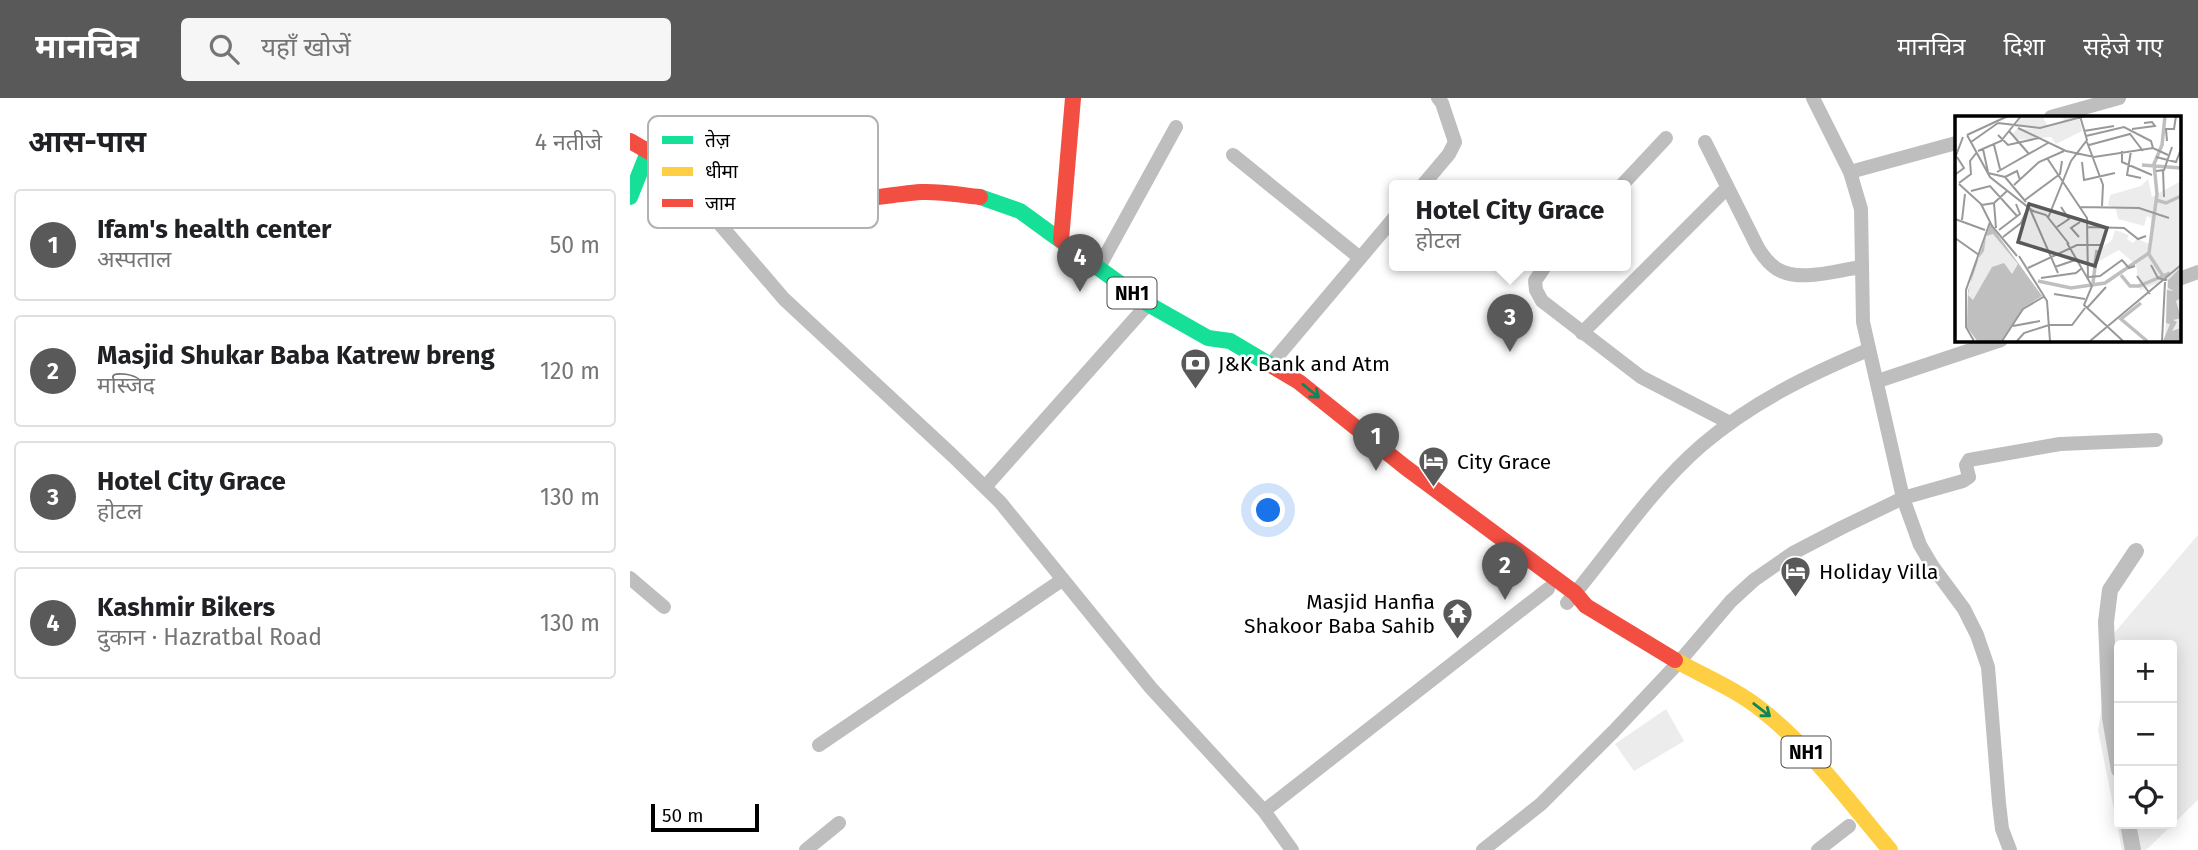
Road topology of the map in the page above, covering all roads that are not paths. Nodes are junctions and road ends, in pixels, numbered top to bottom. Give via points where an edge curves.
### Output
1 (1073, 98) edge
2 (1438, 98) edge
3 (1813, 98) edge
4 (2119, 98) edge
5 (2055, 116) edge
6 (1176, 127) dead end
7 (1666, 138) dead end
8 (630, 141) edge
9 (1705, 142) dead end
10 (1955, 143) edge
11 (648, 152) joint
12 (1233, 155) dead end
13 (1850, 172) junction
14 (1427, 180) edge
15 (1627, 180) edge
16 (1727, 188) junction
17 (630, 197) edge
18 (878, 197) edge
19 (1389, 225) edge
20 (723, 228) edge
21 (1061, 240) junction
22 (1360, 258) junction
23 (1862, 267) junction
24 (1098, 269) junction
25 (1542, 271) edge
26 (2198, 272) edge
27 (2180, 279) edge
28 (1148, 304) junction
29 (1582, 332) junction
30 (1208, 338) junction
31 (1998, 341) edge
32 (1868, 350) junction
33 (1271, 363) junction
34 (1878, 381) junction
35 (1730, 423) junction
36 (2156, 440) dead end
37 (985, 487) junction
38 (1903, 498) junction
39 (630, 578) edge
40 (1062, 580) junction
41 (1548, 589) junction
42 (1576, 601) junction
43 (664, 607) dead end
44 (1679, 662) junction
45 (1704, 676) junction
46 (1771, 739) dead end
47 (818, 745) dead end
48 (1264, 811) junction
49 (1845, 821) joint
50 (839, 822) dead end
51 (806, 850) edge
52 (1292, 850) edge
53 (1483, 850) edge
54 (1818, 850) edge
55 (1869, 850) edge
56 (1890, 850) edge
57 (2010, 850) edge

1 - 21 main road
2 - 14 street via 1455,142
3 - 13 street
4 - 5 street
6 - 24 street
7 - 15 street
8 - 11 main road, NH1
9 - 16 street
10 - 13 street
11 - 17 main road
12 - 22 street
13 - 23 street via 1861,209
16 - 23 street via 1758,248 1778,270 1808,274
16 - 29 street
18 - 21 main road, NH1 via 925,192 987,198 1020,211
19 - 22 street
20 - 37 street via 784,299
21 - 24 main road, NH1
22 - 33 street
23 - 32 street via 1861,306
24 - 28 main road, NH1
25 - 29 street via 1535,290 1542,301
26 - 27 street
28 - 30 main road, NH1
28 - 37 street
29 - 35 street via 1641,377
30 - 33 main road, NH1 via 1230,341
30 - 41 main road, NH1 via 1218,351 1289,394
31 - 34 street
32 - 34 street
32 - 35 street via 1800,379
33 -> 42 main road, NH1
34 - 38 street
35 - 42 street via 1679,468
36 - 38 street via 2060,444 1972,459 1966,462 1966,480
37 - 40 street
38 - 44 street via 1793,553 1754,580
38 - 57 street via 1920,545 1964,609 1988,667 1998,803
39 - 43 street
40 - 47 street
40 - 48 street via 1151,688
41 - 42 main road, NH1
41 - 48 street
42 - 44 main road, NH1
44 - 45 main road, NH1
44 - 53 street via 1541,804
45 - 46 main road, NH1
45 -> 56 main road, NH1 via 1734,689 1788,732
48 - 52 street
49 - 54 street
49 - 55 main road
50 - 51 street

